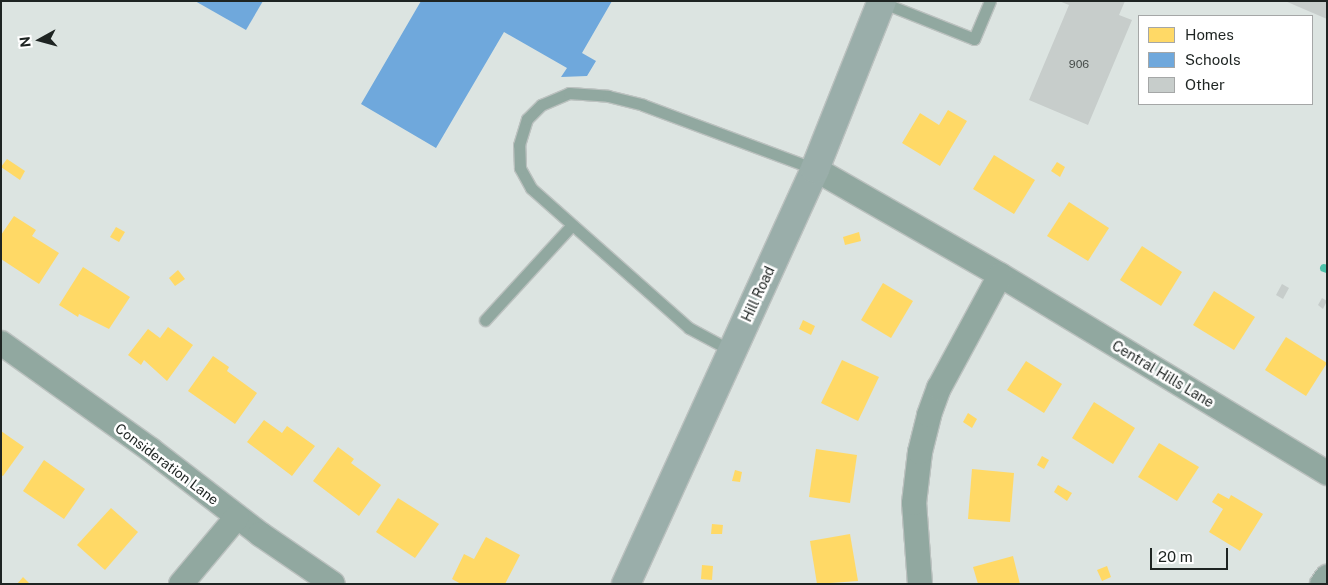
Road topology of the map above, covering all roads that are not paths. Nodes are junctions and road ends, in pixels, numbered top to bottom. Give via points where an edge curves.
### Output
1 (881, 1) edge
2 (990, 1) edge
3 (815, 169) junction
4 (571, 226) junction
5 (1000, 275) junction
6 (485, 320) dead end
7 (1, 343) edge
8 (732, 350) junction
9 (1327, 473) edge
10 (237, 517) junction
11 (1327, 576) edge
12 (181, 584) edge
13 (333, 584) edge
14 (626, 584) edge
15 (920, 584) edge
16 (1322, 584) edge

1 - 2 lane via 974,39
1 - 3 street, Hill Road
3 - 4 lane via 643,105 608,96 569,93 541,105 527,119 519,145 520,168 531,188
3 - 5 street, Central Hills Lane
3 - 8 street, Hill Road
4 - 6 lane
4 - 8 lane via 689,328
5 - 9 street, Central Hills Lane
5 - 15 street via 943,380 929,414 918,461 914,503
7 - 10 street, Consideration Lane via 151,450
8 - 14 street, Hill Road
10 - 12 street
10 - 13 street, Consideration Lane
11 - 16 street

